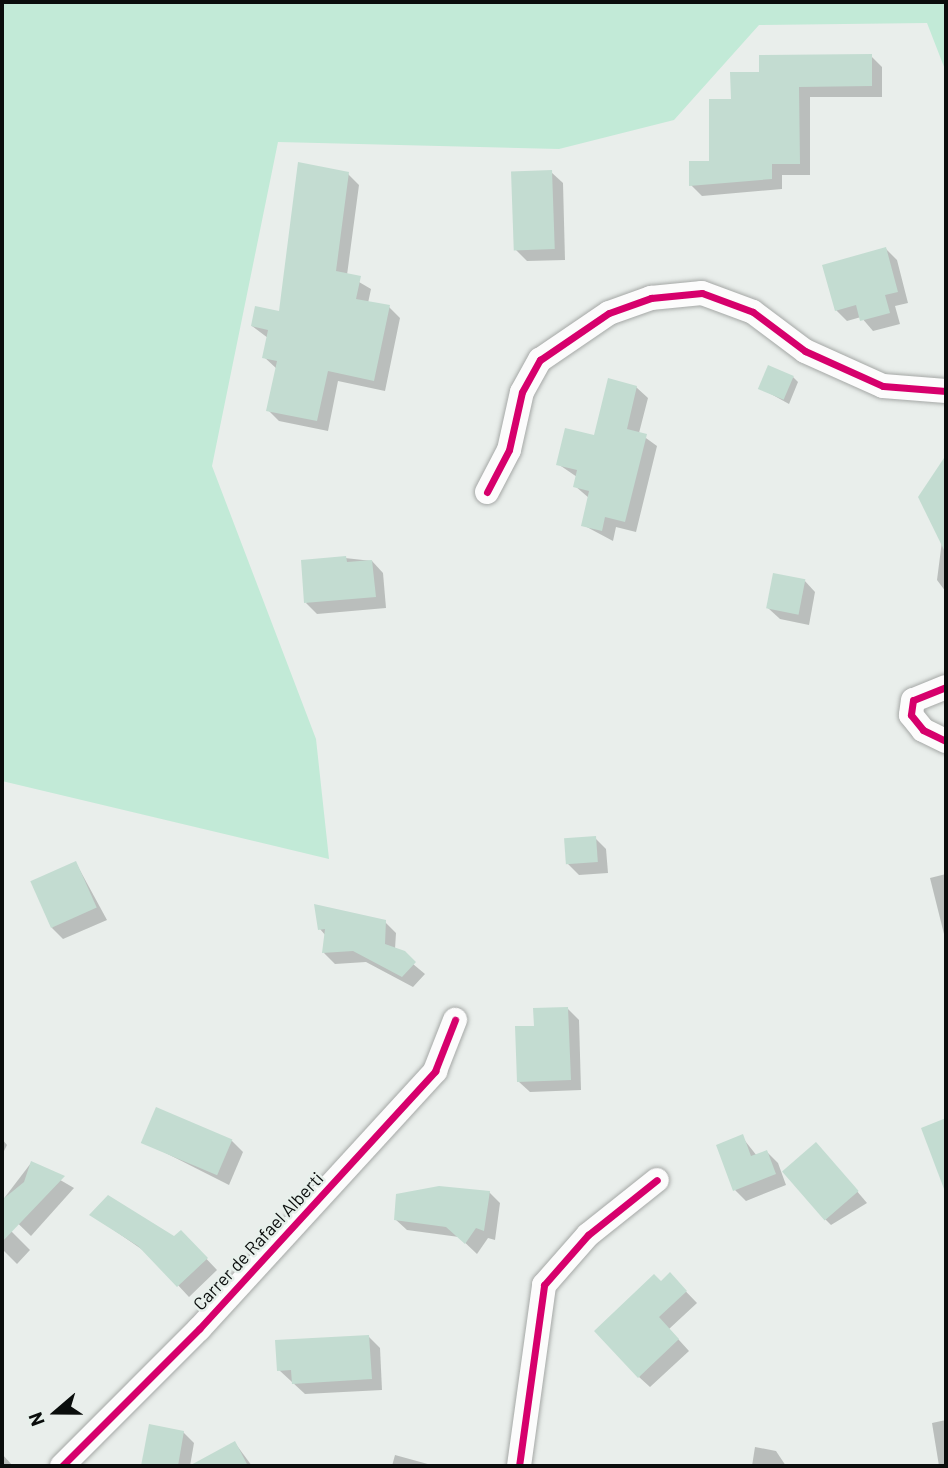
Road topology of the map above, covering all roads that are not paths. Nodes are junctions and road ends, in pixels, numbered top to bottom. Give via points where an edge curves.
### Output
1 (946, 391) edge
2 (487, 492) dead end
3 (946, 687) edge
4 (946, 741) edge
5 (455, 1020) dead end
6 (657, 1180) dead end
7 (62, 1466) edge
8 (519, 1466) edge

1 - 2 street via 883,386 805,351 753,312 702,293 651,298 599,319 540,360 522,392 509,450
3 - 4 street via 914,700 911,715 923,730
5 - 7 street, Carrer de Rafael Alberti via 435,1071 199,1329
6 - 8 street via 588,1235 544,1285

